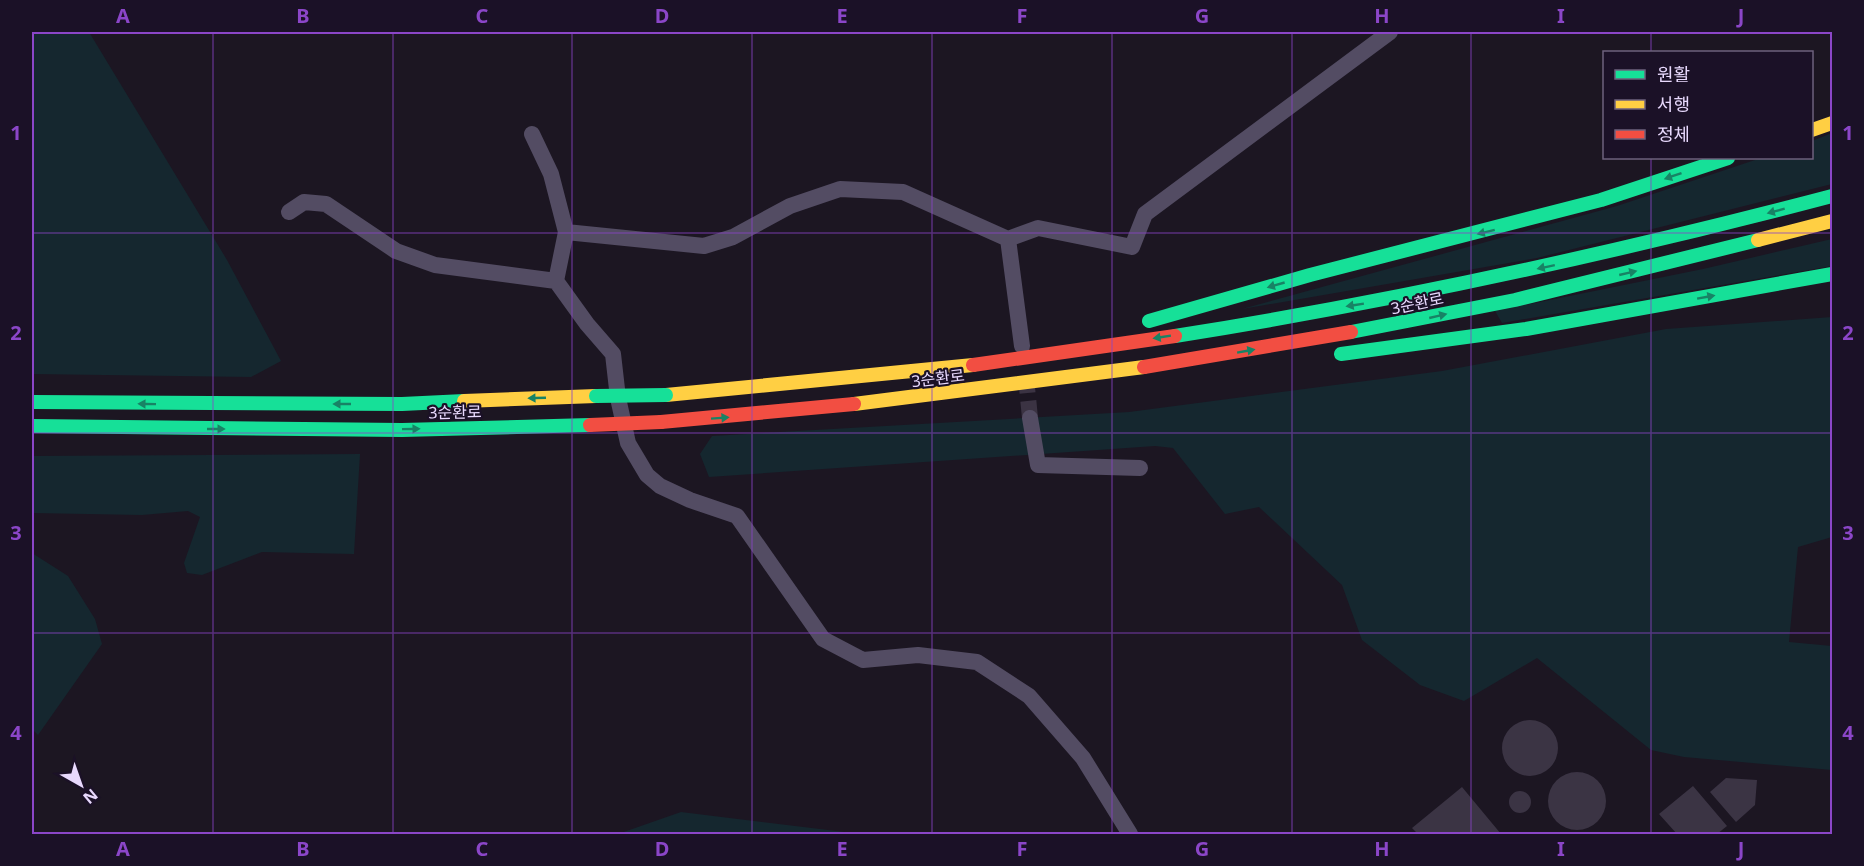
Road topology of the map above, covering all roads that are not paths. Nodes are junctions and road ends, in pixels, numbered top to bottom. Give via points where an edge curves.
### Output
1 (1390, 32) edge
2 (1833, 123) edge
3 (1813, 130) edge
4 (532, 134) dead end
5 (1725, 159) edge
6 (1833, 196) edge
7 (289, 212) dead end
8 (1833, 221) edge
9 (566, 232) junction
10 (1008, 239) junction
11 (1833, 274) edge
12 (556, 281) junction
13 (1017, 353) junction
14 (1330, 355) dead end
15 (1260, 362) dead end
16 (899, 400) junction
17 (32, 402) edge
18 (1030, 417) tunnel mouth
19 (32, 426) edge
20 (1140, 468) dead end
21 (1130, 834) edge

1 - 10 street via 1145,214 1132,247 1038,228
2 - 3 highway
4 - 9 street via 551,174
5 -> 13 highway via 1601,200
6 -> 13 highway, 3순환로 via 1582,259 1393,299
7 - 12 street via 304,202 326,204 396,251 435,265
16 -> 8 highway, 3순환로 via 1142,370 1411,322 1658,267
9 - 10 street via 704,246 733,237 790,206 840,189 903,192
9 - 12 street
10 - 13 street
14 -> 11 highway via 1634,310
12 - 21 street via 613,354 628,443 647,475 690,500 737,516 823,639 863,660 918,655 977,662 1029,696 1083,758
13 -> 17 highway, 3순환로, bridge via 666,395 402,404
15 - 16 highway
19 -> 16 highway, 3순환로, bridge via 402,430 662,423
18 - 20 street via 1038,465

